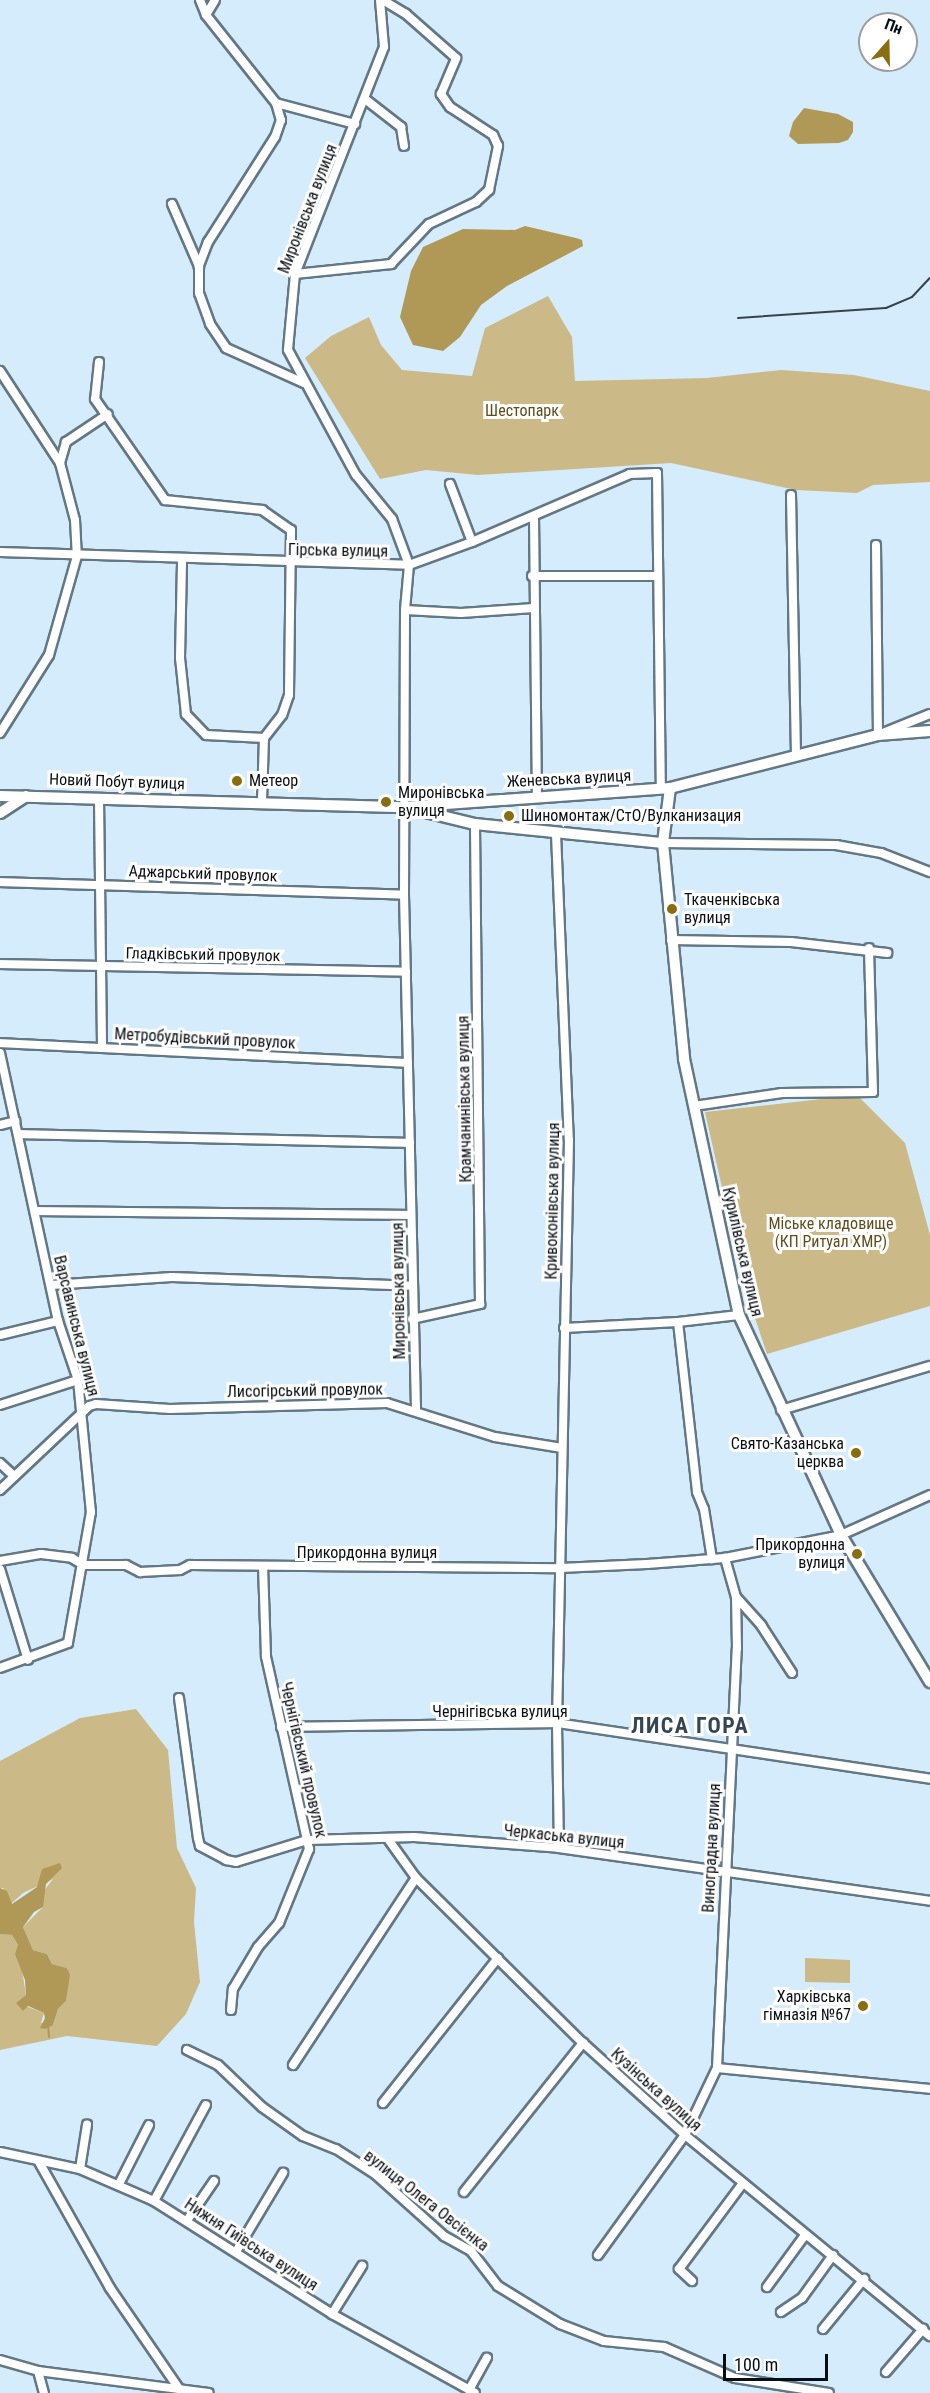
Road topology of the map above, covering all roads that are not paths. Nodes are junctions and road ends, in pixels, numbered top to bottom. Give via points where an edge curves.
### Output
1 (200, 0) edge
2 (215, 0) edge
3 (382, 0) edge
4 (206, 15) junction
5 (365, 99) junction
6 (276, 103) junction
7 (355, 124) junction
8 (404, 146) dead end
9 (172, 204) dead end
10 (199, 266) junction
11 (295, 274) junction
12 (99, 362) dead end
13 (0, 371) edge
14 (304, 383) junction
15 (108, 414) junction
16 (60, 463) junction
17 (450, 484) dead end
18 (791, 495) dead end
19 (534, 516) junction
20 (472, 542) junction
21 (876, 545) dead end
22 (0, 552) edge
23 (77, 556) junction
24 (182, 560) junction
25 (293, 564) junction
26 (409, 565) junction
27 (532, 576) junction
28 (656, 576) junction
29 (534, 608) junction
30 (405, 610) junction
31 (930, 714) edge
32 (930, 731) edge
33 (0, 733) edge
34 (878, 735) junction
35 (264, 738) junction
36 (796, 756) junction
37 (666, 788) junction
38 (0, 795) edge
39 (29, 795) junction
40 (537, 795) junction
41 (99, 798) junction
42 (204, 800) joint
43 (262, 801) junction
44 (404, 807) junction
45 (0, 813) edge
46 (475, 824) junction
47 (556, 834) junction
48 (663, 843) junction
49 (930, 872) edge
50 (0, 882) edge
51 (98, 884) junction
52 (404, 896) junction
53 (671, 940) junction
54 (869, 948) junction
55 (886, 953) dead end
56 (0, 964) edge
57 (101, 966) junction
58 (406, 972) junction
59 (0, 1043) edge
60 (102, 1048) junction
61 (0, 1053) edge
62 (408, 1063) junction
63 (693, 1106) junction
64 (16, 1121) junction
65 (0, 1125) edge
66 (19, 1134) junction
67 (410, 1143) junction
68 (36, 1211) junction
69 (411, 1215) junction
70 (51, 1285) junction
71 (412, 1286) junction
72 (739, 1315) junction
73 (412, 1319) junction
74 (58, 1321) junction
75 (678, 1322) junction
76 (564, 1328) junction
77 (0, 1335) edge
78 (930, 1366) edge
79 (78, 1380) junction
80 (0, 1405) edge
81 (416, 1409) junction
82 (781, 1410) junction
83 (83, 1413) junction
84 (562, 1448) junction
85 (0, 1463) edge
86 (14, 1476) junction
87 (0, 1490) edge
88 (930, 1495) edge
89 (841, 1536) junction
90 (725, 1558) junction
91 (712, 1559) junction
92 (0, 1561) edge
93 (83, 1565) junction
94 (264, 1567) junction
95 (560, 1568) junction
96 (0, 1569) edge
97 (736, 1597) junction
98 (28, 1660) junction
99 (0, 1668) edge
100 (792, 1673) dead end
101 (930, 1682) edge
102 (179, 1698) dead end
103 (557, 1723) junction
104 (281, 1727) junction
105 (731, 1752) junction
106 (930, 1779) edge
107 (388, 1839) junction
108 (308, 1840) junction
109 (559, 1848) junction
110 (724, 1869) junction
111 (416, 1878) junction
112 (930, 1901) edge
113 (498, 1958) junction
114 (231, 2010) dead end
115 (583, 2043) junction
116 (187, 2050) dead end
117 (293, 2065) dead end
118 (717, 2068) junction
119 (930, 2089) edge
120 (383, 2103) dead end
121 (206, 2105) dead end
122 (87, 2125) dead end
123 (149, 2125) dead end
124 (685, 2135) junction
125 (0, 2152) edge
126 (39, 2162) junction
127 (80, 2169) junction
128 (283, 2173) dead end
129 (214, 2181) dead end
130 (743, 2183) junction
131 (119, 2184) junction
132 (464, 2192) dead end
133 (154, 2201) junction
134 (188, 2219) junction
135 (805, 2235) junction
136 (237, 2250) junction
137 (833, 2255) junction
138 (598, 2256) dead end
139 (362, 2266) dead end
140 (864, 2279) junction
141 (692, 2281) dead end
142 (767, 2287) dead end
143 (781, 2312) dead end
144 (332, 2314) junction
145 (823, 2329) dead end
146 (923, 2330) junction
147 (930, 2336) edge
148 (0, 2352) edge
149 (487, 2358) dead end
150 (3, 2361) edge
151 (38, 2371) junction
152 (886, 2372) dead end
153 (179, 2390) edge
154 (472, 2392) edge
155 (44, 2393) edge
156 (209, 2393) edge
157 (829, 2393) edge

1 - 4 street
2 - 4 street
3 - 5 street, Миронівська вулиця via 384,47
3 - 11 street via 406,14 456,58 441,94 450,107 487,128 498,146 489,190 453,215 429,224 390,264
4 - 6 street
5 - 7 street, Миронівська вулиця
5 - 8 street via 401,127
6 - 7 street
6 - 10 street via 281,120 275,137 208,242
7 - 11 street, Миронівська вулиця
9 - 10 street
10 - 14 street via 203,303 210,324 226,348
11 - 14 street, Миронівська вулиця via 288,351
12 - 15 street via 94,378 95,399
13 - 16 street
14 - 26 street, Миронівська вулиця via 356,476 392,519
15 - 16 street via 66,442
15 - 25 street via 165,500 262,510 291,530
16 - 23 street via 75,519
17 - 20 street
18 - 36 street
19 - 20 street, Гірська вулиця
19 - 27 street
19 - 28 street, Гірська вулиця via 630,474 657,473
20 - 26 street, Гірська вулиця
21 - 34 street
22 - 23 street, Гірська вулиця
23 - 24 street, Гірська вулиця via 108,553
23 - 33 street via 49,655
24 - 25 street, Гірська вулиця
24 - 35 street via 180,658 186,714 206,735
25 - 26 street, Гірська вулиця
25 - 35 street via 289,695 282,715
26 - 30 street, Миронівська вулиця
27 - 28 street
27 - 29 street
28 - 37 street
29 - 30 street via 461,613
29 - 40 street
30 - 44 street, Миронівська вулиця
31 - 34 street
32 - 34 main road, Женевська вулиця
34 - 36 main road, Женевська вулиця
35 - 43 street
36 - 37 main road, Женевська вулиця
37 - 40 main road, Женевська вулиця
37 - 48 main road, Курилівська вулиця
38 - 39 main road, Новий Побут вулиця
39 - 41 main road, Новий Побут вулиця
39 - 45 main road, Новий Побут вулиця
40 - 44 main road, Женевська вулиця
41 - 42 main road, Новий Побут вулиця
41 - 51 street
42 - 43 main road, Женевська вулиця
43 - 44 main road, Женевська вулиця
44 - 46 main road
44 - 52 street, Миронівська вулиця
46 - 47 main road
46 - 73 street, Крамчанинівська вулиця via 480,1304
47 - 48 main road
47 - 76 street, Кривоконівська вулиця via 569,1140
48 - 49 street via 836,845 881,853
48 - 53 main road, Курилівська вулиця
50 - 51 street, Аджарський провулок
51 - 52 street, Аджарський провулок
51 - 57 street
52 - 58 street, Миронівська вулиця
53 - 54 street
53 - 63 main road, Курилівська вулиця
54 - 55 street
54 - 63 street via 873,1092 782,1093
56 - 57 street, Гладківський провулок
57 - 58 street, Гладківський провулок
57 - 60 street
58 - 62 street, Миронівська вулиця
59 - 60 street, Метробудівський провулок
60 - 62 street, Метробудівський провулок
61 - 64 street, Варсавинська вулиця
62 - 67 street, Миронівська вулиця
63 - 72 main road, Курилівська вулиця
64 - 65 street
64 - 66 street, Варсавинська вулиця
66 - 67 street
66 - 68 street, Варсавинська вулиця
67 - 69 street, Миронівська вулиця
68 - 69 street
68 - 70 street, Варсавинська вулиця
69 - 71 street, Миронівська вулиця
70 - 71 street via 172,1277
70 - 74 street, Варсавинська вулиця
71 - 73 street, Миронівська вулиця
72 - 75 street
72 - 82 main road, Курилівська вулиця
73 - 81 street, Миронівська вулиця
74 - 77 street
74 - 79 street, Варсавинська вулиця
75 - 76 street
75 - 91 street via 697,1492 704,1509
76 - 84 street, Кривоконівська вулиця
78 - 82 street
79 - 80 street
79 - 83 street, Варсавинська вулиця
81 - 83 street, Лисогірський провулок via 387,1403 170,1408 121,1403 96,1404
81 - 84 street, Лисогірський провулок via 495,1437
82 - 89 main road, Курилівська вулиця
83 - 86 street
83 - 93 street, Варсавинська вулиця via 91,1512
84 - 95 street, Кривоконівська вулиця
85 - 86 street
86 - 87 street
88 - 89 street, Прикордонна вулиця
89 - 90 street, Прикордонна вулиця
89 - 101 main road, Курилівська вулиця
90 - 91 street, Прикордонна вулиця
90 - 97 street, Виноградна вулиця
91 - 95 street, Прикордонна вулиця
92 - 93 street, Прикордонна вулиця via 41,1554 72,1558
93 - 94 street, Прикордонна вулиця via 126,1565 140,1572 180,1570 190,1565
93 - 98 street, Варсавинська вулиця via 68,1642
94 - 95 street, Прикордонна вулиця
94 - 104 street, Чернігівський провулок via 266,1656
95 - 103 street, Кривоконівська вулиця
96 - 98 street
97 - 100 street
97 - 105 street, Виноградна вулиця
98 - 99 street, Варсавинська вулиця
102 - 108 street, Черкаська вулиця via 200,1846 236,1863
103 - 104 street, Чернігівська вулиця
103 - 105 street, Чернігівська вулиця
103 - 109 street, Кривоконівська вулиця
104 - 108 street, Чернігівський провулок
105 - 106 street, Чернігівська вулиця
105 - 110 street, Виноградна вулиця
107 - 108 street, Черкаська вулиця
107 - 109 street, Черкаська вулиця
107 - 111 street, Кузінська вулиця
108 - 114 street, Чернігівський провулок via 309,1849 293,1895 279,1923 246,1964 233,1989
109 - 110 street, Черкаська вулиця
110 - 112 street, Черкаська вулиця
110 - 118 street, Виноградна вулиця
111 - 113 street, Кузінська вулиця
111 - 117 street
113 - 115 street, Кузінська вулиця
113 - 120 street
115 - 124 street, Кузінська вулиця
115 - 132 street
116 - 157 street, вулиця Олега Овсієнка via 218,2065 262,2107 303,2136 329,2145 375,2174 444,2236 471,2251 498,2286 560,2324 604,2341 664,2347 735,2378
118 - 119 street
118 - 124 street, Виноградна вулиця
121 - 133 street
122 - 127 street
123 - 131 street
124 - 130 street, Кузінська вулиця
124 - 138 street, Виноградна вулиця
125 - 126 street, Нижня Гиївська вулиця
126 - 127 street, Нижня Гиївська вулиця
126 - 153 street via 49,2187 110,2288
127 - 131 street, Нижня Гиївська вулиця
128 - 136 street
129 - 134 street
130 - 135 street, Кузінська вулиця
130 - 141 street via 679,2268
131 - 133 street, Нижня Гиївська вулиця
133 - 134 street, Нижня Гиївська вулиця
134 - 136 street, Нижня Гиївська вулиця
135 - 137 street, Кузінська вулиця
135 - 142 street
136 - 144 street, Нижня Гиївська вулиця
137 - 140 street, Кузінська вулиця
137 - 143 street via 802,2298
139 - 144 street
140 - 145 street
140 - 146 street, Кузінська вулиця
144 - 154 street, Нижня Гиївська вулиця
146 - 147 street, Кузінська вулиця
146 - 152 street
148 - 150 street
149 - 154 street
150 - 151 street
151 - 153 street
151 - 155 street
153 - 156 street

